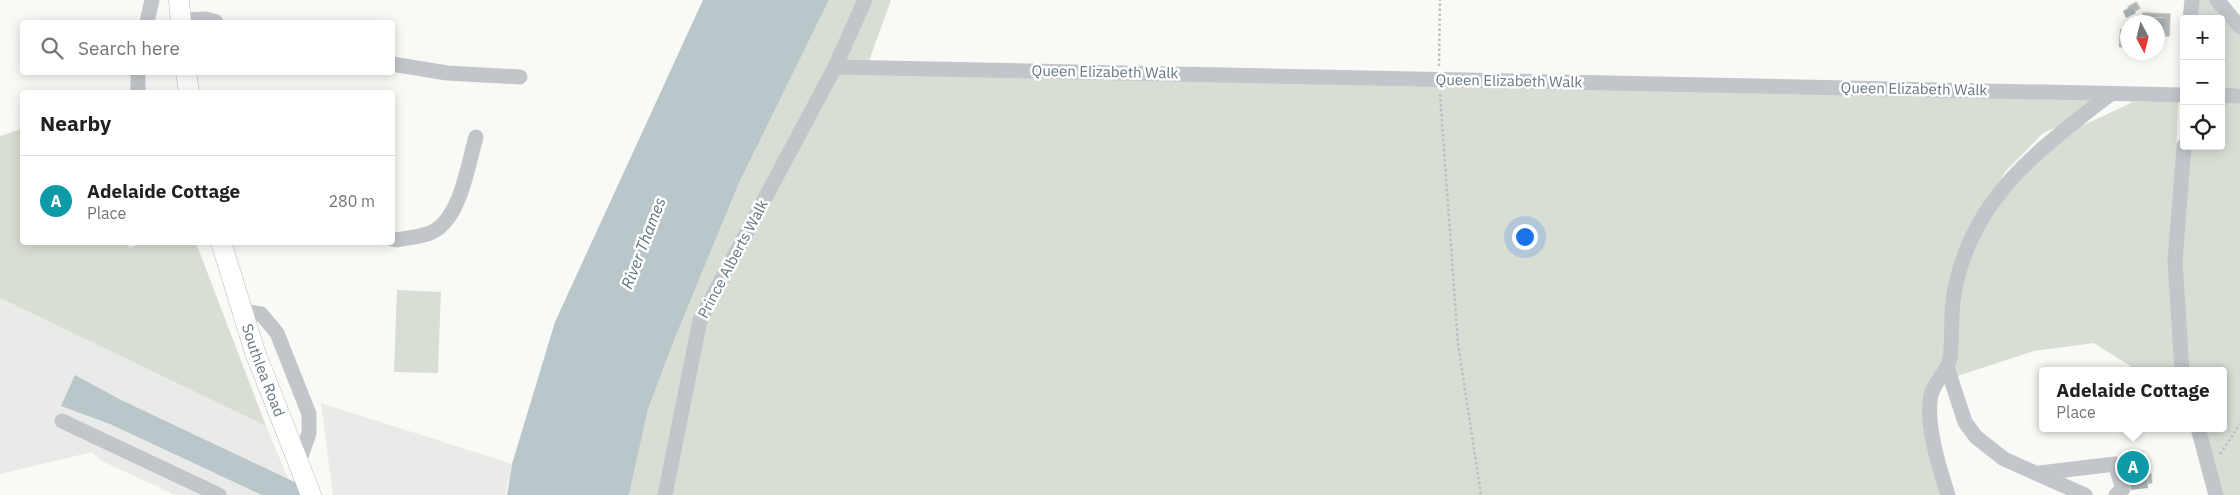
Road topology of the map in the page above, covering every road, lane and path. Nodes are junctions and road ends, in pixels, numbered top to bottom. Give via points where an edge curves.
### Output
1 (152, 0) edge
2 (179, 0) edge
3 (865, 0) edge
4 (1440, 0) edge
5 (2192, 0) edge
6 (2217, 0) edge
7 (2190, 15) edge
8 (148, 20) edge
9 (181, 20) edge
10 (2240, 27) edge
11 (395, 64) edge
12 (835, 66) junction
13 (138, 75) edge
14 (186, 75) edge
15 (520, 77) dead end
16 (1439, 79) junction
17 (138, 90) edge
18 (189, 90) edge
19 (2110, 94) junction
20 (2180, 95) edge
21 (2225, 96) edge
22 (2240, 96) edge
23 (476, 137) dead end
24 (2184, 150) edge
25 (395, 240) edge
26 (222, 245) edge
27 (242, 311) junction
28 (1947, 367) junction
29 (2182, 367) edge
30 (62, 421) dead end
31 (2199, 432) edge
32 (299, 462) junction
33 (2038, 474) junction
34 (219, 495) edge
35 (311, 495) edge
36 (665, 495) edge
37 (1481, 495) edge
38 (1948, 495) edge
39 (2085, 495) edge
40 (2116, 495) edge
41 (2216, 495) edge

1 - 8 street
2 - 9 main road
3 - 12 street, Prince Alberts Walk
4 - 16 path
5 - 7 street
6 - 10 street
11 - 15 street via 447,73
12 - 16 street, Queen Elizabeth Walk
12 - 36 street, Prince Alberts Walk via 700,320
13 - 17 street
14 - 18 main road
16 - 19 street, Queen Elizabeth Walk
16 - 37 path via 1458,344
19 - 20 street, Queen Elizabeth Walk
19 - 28 street via 2016,171 1980,218 1956,281
21 - 22 street
23 - 25 street via 456,205 448,218 434,231
24 - 29 street via 2175,261
26 - 27 main road, Southlea Road
27 - 32 main road, Southlea Road
27 - 32 street via 261,314 277,333 309,414 308,434
28 - 33 street via 1969,431 2004,459
28 - 38 street via 1933,388 1931,413
30 - 34 street
31 - 41 street
32 - 35 main road, Southlea Road
33 - 39 street
33 - 40 street via 2115,464 2123,489

